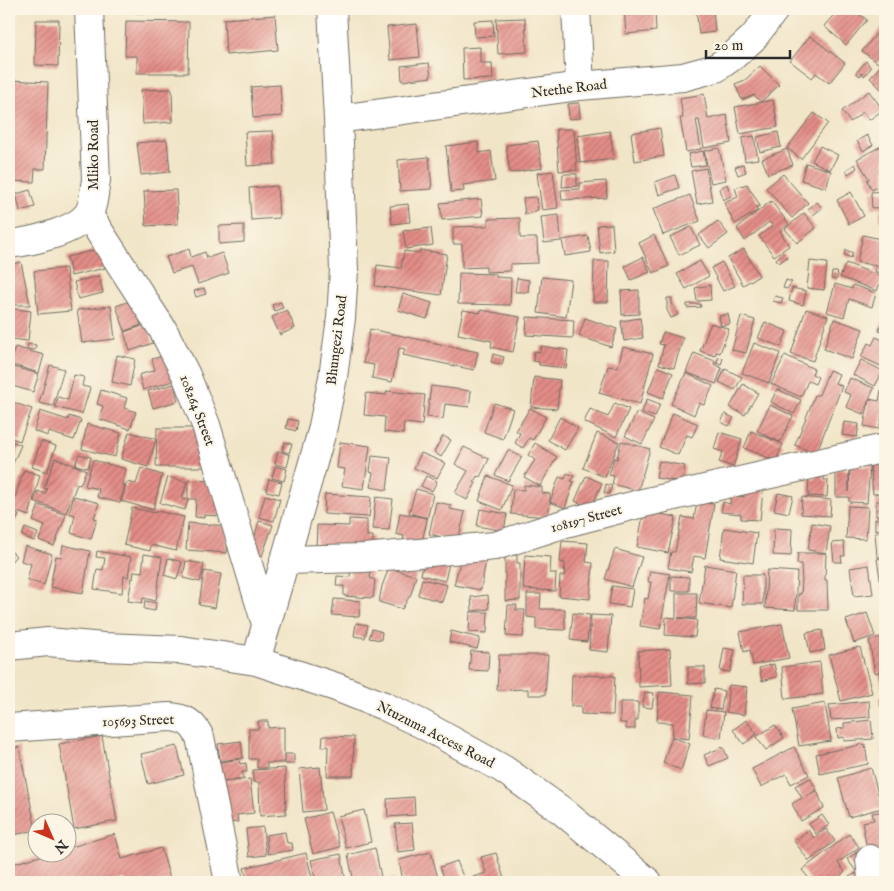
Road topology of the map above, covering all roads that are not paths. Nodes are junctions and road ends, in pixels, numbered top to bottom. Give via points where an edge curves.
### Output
1 (88, 9) edge
2 (332, 9) edge
3 (576, 9) edge
4 (775, 9) edge
5 (580, 86) junction
6 (338, 119) junction
7 (88, 214) junction
8 (9, 244) edge
9 (885, 448) edge
10 (284, 560) junction
11 (266, 624) junction
12 (9, 646) edge
13 (102, 647) junction
14 (256, 660) junction
15 (9, 662) edge
16 (9, 728) edge
17 (229, 882) edge
18 (648, 882) edge

1 - 7 street, Mliko Road via 96,180
2 - 6 street, Bhungezi Road
3 - 5 street
4 - 5 street, Ntethe Road via 753,38 716,68 683,77
5 - 6 street, Ntethe Road
6 - 10 street, Bhungezi Road via 344,270 341,318 322,431
7 - 8 street via 61,232
7 - 11 street, 108264 Street via 163,330 186,375 206,425
9 - 10 street, 108197 Street via 639,504 495,546 364,558
10 - 11 street, Bhungezi Road
11 - 14 street, Bhungezi Road
12 - 13 street, Ntuzuma Access Road via 48,642
13 - 14 street, Ntuzuma Access Road via 181,650
13 - 15 street, Ntuzuma Access Road
14 - 18 street, Ntuzuma Access Road via 384,706 503,769 561,810
16 - 17 street, 105693 Street via 169,717 188,721 200,737

